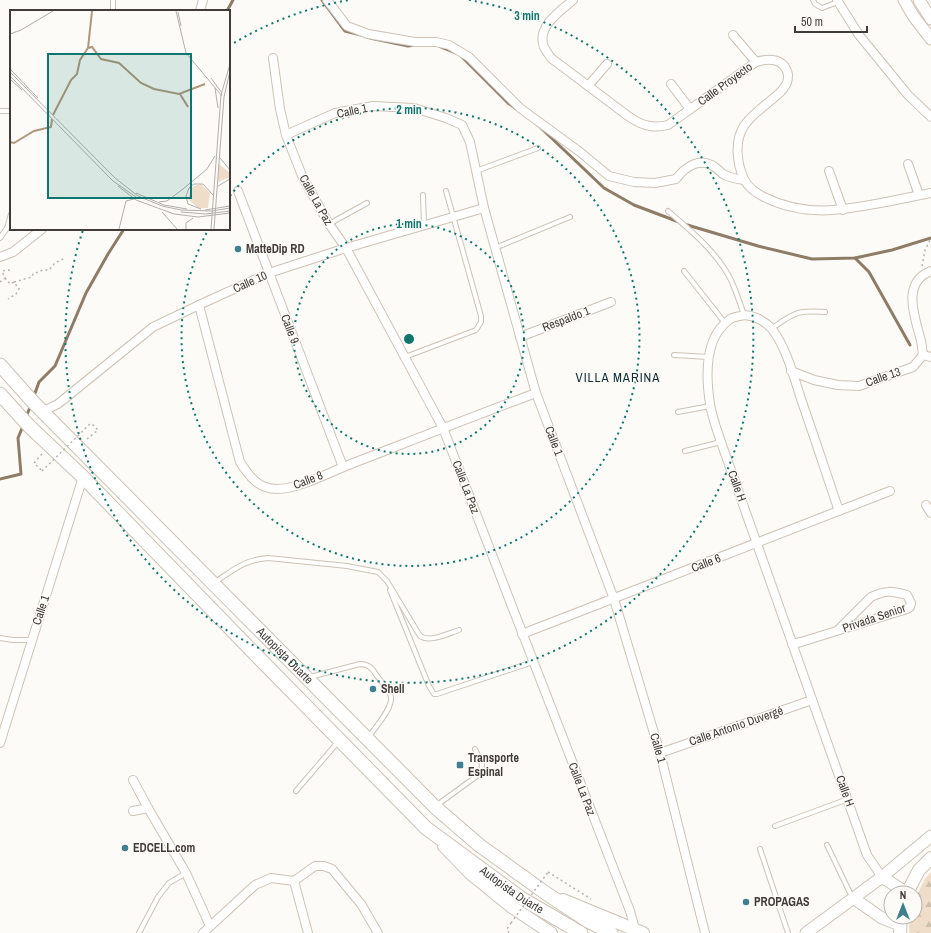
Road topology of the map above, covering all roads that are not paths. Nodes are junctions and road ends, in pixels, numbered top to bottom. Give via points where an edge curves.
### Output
1 (203, 0) edge
2 (327, 0) edge
3 (573, 0) edge
4 (813, 0) edge
5 (904, 0) edge
6 (919, 0) edge
7 (837, 1) edge
8 (200, 10) edge
9 (931, 19) edge
10 (733, 35) dead end
11 (931, 39) edge
12 (273, 58) dead end
13 (756, 62) junction
14 (607, 64) dead end
15 (671, 84) dead end
16 (588, 86) junction
17 (690, 109) junction
18 (0, 111) edge
19 (10, 112) edge
20 (931, 117) edge
21 (286, 136) junction
22 (538, 148) dead end
23 (908, 164) dead end
24 (476, 170) junction
25 (829, 170) dead end
26 (744, 180) junction
27 (238, 191) dead end
28 (446, 192) dead end
29 (931, 193) edge
30 (423, 195) dead end
31 (919, 195) junction
32 (367, 203) dead end
33 (484, 208) junction
34 (843, 210) junction
35 (668, 212) dead end
36 (453, 217) junction
37 (10, 218) edge
38 (570, 218) dead end
39 (329, 224) junction
40 (424, 225) junction
41 (41, 230) edge
42 (0, 238) edge
43 (346, 248) junction
44 (496, 248) junction
45 (0, 257) edge
46 (684, 271) dead end
47 (931, 271) edge
48 (268, 273) junction
49 (611, 302) dead end
50 (199, 305) junction
51 (825, 312) dead end
52 (744, 315) junction
53 (725, 323) junction
54 (772, 329) junction
55 (520, 337) junction
56 (674, 355) dead end
57 (927, 356) edge
58 (405, 357) junction
59 (709, 357) junction
60 (0, 365) edge
61 (791, 371) junction
62 (536, 393) junction
63 (1, 395) edge
64 (710, 406) junction
65 (38, 407) junction
66 (678, 412) dead end
67 (443, 428) junction
68 (721, 442) junction
69 (685, 451) dead end
70 (343, 467) junction
71 (83, 477) junction
72 (890, 491) dead end
73 (926, 505) dead end
74 (839, 510) junction
75 (931, 514) edge
76 (757, 543) junction
77 (387, 581) junction
78 (213, 583) junction
79 (614, 599) junction
80 (459, 630) dead end
81 (838, 630) junction
82 (522, 634) junction
83 (0, 638) edge
84 (32, 640) junction
85 (792, 644) junction
86 (533, 662) junction
87 (308, 678) junction
88 (812, 700) junction
89 (367, 739) junction
90 (340, 740) junction
91 (0, 744) edge
92 (475, 749) dead end
93 (660, 752) junction
94 (133, 780) dead end
95 (296, 791) dead end
96 (848, 799) junction
97 (435, 807) junction
98 (148, 808) junction
99 (133, 811) dead end
100 (775, 826) dead end
101 (426, 828) junction
102 (931, 836) edge
103 (827, 845) dead end
104 (760, 849) dead end
105 (931, 858) edge
106 (186, 873) junction
107 (882, 877) junction
108 (294, 881) junction
109 (894, 885) edge
110 (911, 885) edge
111 (547, 894) junction
112 (853, 898) junction
113 (883, 917) edge
114 (210, 926) junction
115 (639, 931) edge
116 (139, 933) edge
117 (203, 933) edge
118 (308, 933) edge
119 (378, 933) edge
120 (551, 933) edge
121 (581, 933) edge
122 (611, 933) edge
123 (705, 933) edge
124 (788, 933) edge
125 (806, 933) edge

1 - 8 street
2 - 26 street via 347,26 368,34 449,45 469,57 520,108 609,176 634,182 655,183 676,179 683,170 696,162 707,163 731,178
3 - 16 street, Calle Proyecto via 550,21 543,34 544,47 551,58
4 - 7 lane via 822,8
5 - 11 main road
6 - 9 main road
7 - 20 street via 859,35 908,95
10 - 13 street
12 - 21 street, Calle La Paz
13 - 17 street, Calle Proyecto
13 - 26 street, Calle Proyecto via 780,62 785,67 788,79 784,88 743,127 738,158
14 - 16 street
15 - 17 street
16 - 17 street, Calle Proyecto via 638,123 649,127 668,125
18 - 19 lane
21 - 24 street, Calle 1 via 335,113 373,106 414,108 462,126 470,142
21 - 39 street, Calle La Paz via 303,178
22 - 24 lane
23 - 31 street
24 - 33 street, Calle 1
25 - 34 street
26 - 34 street via 755,192 788,206 828,212
27 - 48 street, Calle 9
28 - 36 lane
29 - 31 street
30 - 40 lane
31 - 34 street
32 - 39 lane
33 - 36 street, Calle 10
33 - 44 street, Calle 1
35 - 52 lane via 695,234 718,260 730,279
36 - 40 street, Calle 10
36 - 58 lane via 481,322 476,330
37 - 42 lane
38 - 44 lane
39 - 43 street, Calle La Paz
40 - 43 street, Calle 10
41 - 45 street via 13,252
43 - 48 street, Calle 10
43 - 58 street, Calle La Paz
44 - 55 street, Calle 1
46 - 53 lane
47 - 57 street via 919,280 912,293 913,313
48 - 50 street, Calle 10
48 - 70 street, Calle 9
49 - 55 street, Respaldo 1
50 - 65 street, Calle 10 via 153,327 58,404
50 - 70 street, Calle 8 via 240,462 250,477 259,485 270,488 292,488
51 - 54 lane via 806,311 793,314
52 - 53 street
52 - 54 street via 758,318
53 - 59 street, Calle H via 719,329
54 - 61 street via 782,346
55 - 62 street, Calle 1
56 - 59 lane
57 - 61 street, Calle 13 via 913,367 859,386 814,380
58 - 67 street, Calle La Paz
59 - 64 street, Calle H
60 - 65 highway, Autopista Duarte
61 - 74 street
62 - 67 street, Calle 8
62 - 79 street, Calle 1
63 - 71 highway, Autopista Duarte via 29,426
64 - 66 lane
64 - 68 street, Calle H
65 - 78 highway, Autopista Duarte
67 - 70 street, Calle 8
67 - 82 street, Calle La Paz
68 - 69 lane
68 - 76 street, Calle H
71 - 84 street, Calle 1
71 - 90 highway, Autopista Duarte
72 - 74 street, Calle 6
73 - 75 street
74 - 76 street, Calle 6
76 - 79 street, Calle 6
76 - 85 street, Calle H
77 - 78 lane via 378,572 362,568 268,558 244,563
77 - 80 lane via 420,636 433,638
77 - 86 lane via 434,694
78 - 87 highway, Autopista Duarte
79 - 82 street, Calle 6
79 - 93 street, Calle 1
81 - 81 street, Privada Senior via 877,594 889,591 906,595 911,603 907,609
81 - 85 street, Privada Senior
82 - 86 street, Calle La Paz
83 - 84 lane
84 - 91 street, Calle 1
85 - 88 street, Calle H
86 - 115 street, Calle La Paz
87 - 89 highway, Autopista Duarte
87 - 89 lane via 360,664 370,667 388,692 391,702
88 - 93 street, Calle Antonio Duvergé
88 - 96 street, Calle H
89 - 97 highway, Autopista Duarte
90 - 95 lane
90 - 101 highway, Autopista Duarte
92 - 97 lane via 482,764 481,773
93 - 123 street, Calle 1
94 - 98 street
96 - 100 lane
96 - 107 street, Calle H via 867,855
97 - 111 highway, Autopista Duarte via 479,845
98 - 99 street
98 - 106 street
101 - 120 main road, Autopista Duarte via 470,873 512,907
101 - 121 highway, Autopista Duarte via 521,898
102 - 107 main road
103 - 112 lane
104 - 124 lane
105 - 110 main road via 919,870
106 - 114 street
106 - 116 lane via 169,883 158,897
107 - 109 main road
107 - 112 main road
108 - 114 street via 271,878 255,885
108 - 118 street
108 - 119 street via 316,866 332,869 361,904
111 - 115 main road, Autopista Duarte
111 - 122 highway, Autopista Duarte
112 - 113 main road
112 - 125 main road
114 - 117 street

